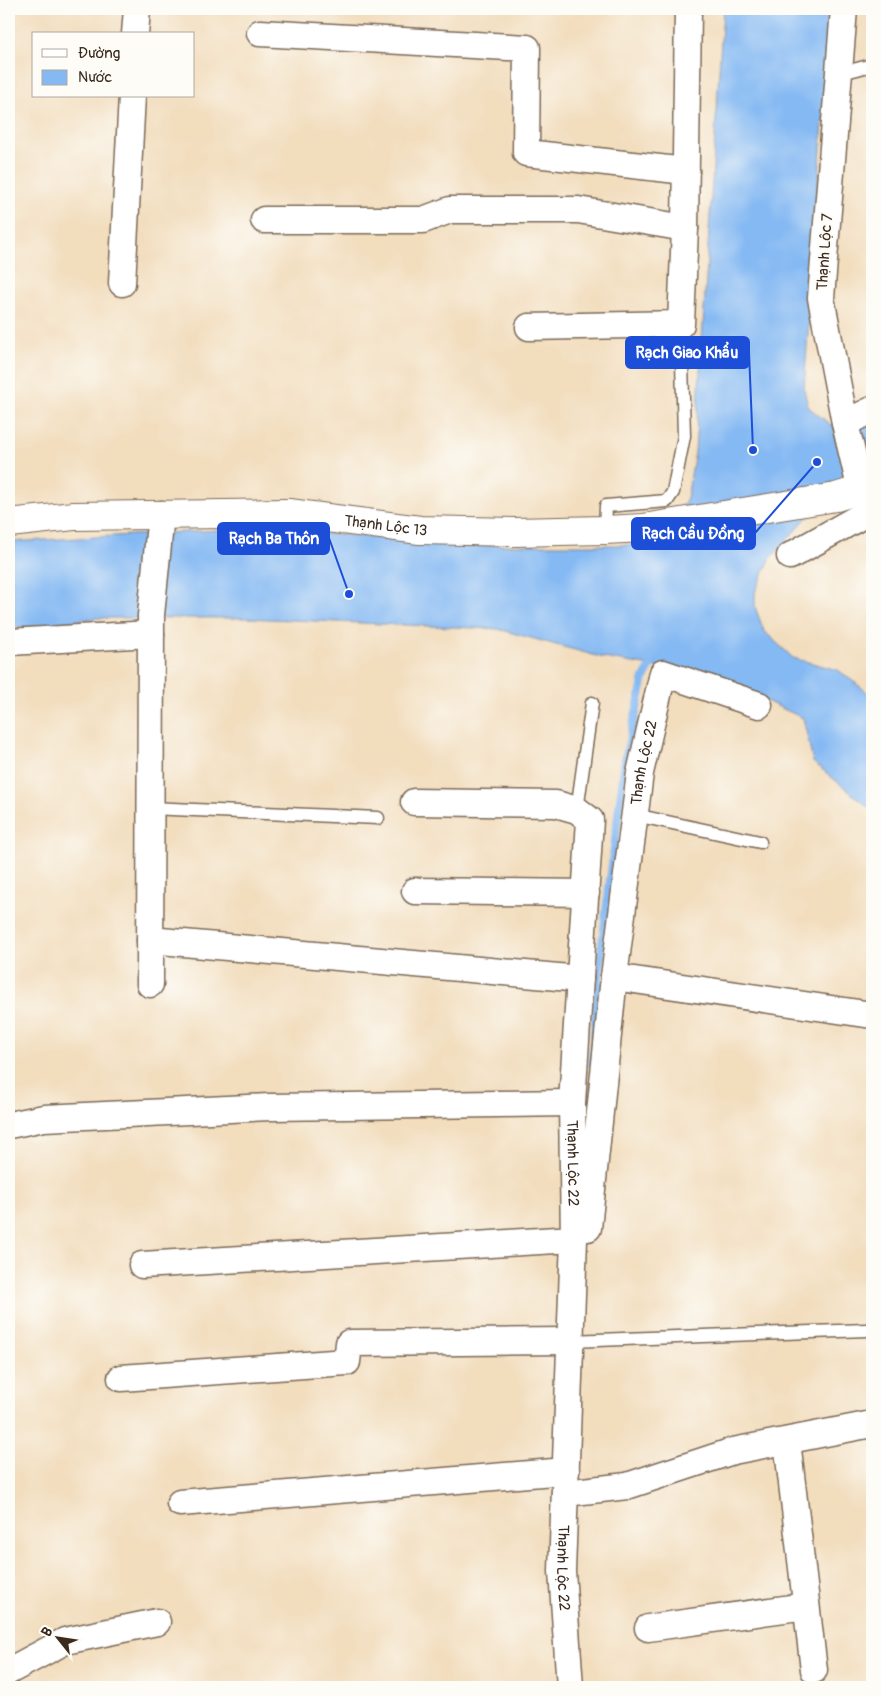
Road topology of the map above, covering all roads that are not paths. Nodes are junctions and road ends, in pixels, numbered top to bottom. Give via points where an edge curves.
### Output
1 (137, 9) edge
2 (688, 9) edge
3 (844, 9) edge
4 (136, 32) edge
5 (260, 32) dead end
6 (872, 65) edge
7 (838, 74) junction
8 (132, 98) edge
9 (686, 171) junction
10 (264, 220) dead end
11 (685, 228) junction
12 (122, 283) dead end
13 (681, 324) junction
14 (529, 327) dead end
15 (872, 410) edge
16 (845, 423) junction
17 (860, 496) edge
18 (161, 520) junction
19 (9, 523) edge
20 (605, 530) junction
21 (790, 556) dead end
22 (151, 624) junction
23 (9, 642) edge
24 (592, 703) dead end
25 (759, 704) dead end
26 (414, 802) dead end
27 (150, 808) junction
28 (577, 810) junction
29 (635, 816) junction
30 (378, 818) dead end
31 (760, 842) dead end
32 (415, 891) dead end
33 (586, 893) junction
34 (150, 940) junction
35 (614, 977) junction
36 (580, 979) junction
37 (150, 984) dead end
38 (872, 1016) edge
39 (572, 1104) junction
40 (9, 1124) edge
41 (574, 1239) junction
42 (142, 1265) dead end
43 (867, 1330) dead end
44 (575, 1341) junction
45 (120, 1378) dead end
46 (872, 1424) edge
47 (787, 1441) junction
48 (565, 1482) junction
49 (180, 1503) dead end
50 (806, 1606) junction
51 (157, 1622) dead end
52 (648, 1628) dead end
53 (814, 1670) dead end
54 (9, 1671) edge
55 (570, 1687) edge

1 - 4 street
2 - 9 street
3 - 7 street, Thạnh Lộc 7
5 - 9 street via 526,48 526,153
6 - 7 lane
7 - 16 street, Thạnh Lộc 7 via 821,298
8 - 12 street
9 - 11 street
10 - 11 street via 423,220 450,210 578,210
11 - 13 street
13 - 14 street
13 - 20 lane via 684,436 673,492 667,501 606,506
15 - 16 street
16 - 17 street, Thạnh Lộc 7
17 - 20 street, Thạnh Lộc 13 via 643,528
17 - 21 street
18 - 19 street, Thạnh Lộc 13 via 74,516
18 - 20 street, Thạnh Lộc 13 via 289,513 420,530
18 - 22 street
22 - 23 street
22 - 27 street
24 - 28 lane
25 - 29 street, Thạnh Lộc 22 via 663,673 640,773
26 - 28 street via 556,804
27 - 30 lane
27 - 34 street
28 - 33 street, Thạnh Lộc 22 via 590,820
29 - 31 lane
29 - 35 street, Thạnh Lộc 22
32 - 33 street
33 - 36 street, Thạnh Lộc 22
34 - 36 street
34 - 37 street
35 - 38 street
35 - 44 street, Thạnh Lộc 22 via 589,1221 586,1326
36 - 39 street, Thạnh Lộc 22
39 - 40 street via 270,1107 44,1118
39 - 41 street, Thạnh Lộc 22
41 - 42 street
41 - 44 street, Thạnh Lộc 22
43 - 44 lane
44 - 45 street via 348,1343 347,1362
44 - 48 street, Thạnh Lộc 22
46 - 47 street
47 - 48 street via 733,1451 628,1486
47 - 50 street
48 - 49 street
48 - 55 street, Thạnh Lộc 22 via 562,1571
50 - 52 street
50 - 53 street
51 - 54 street via 65,1641

